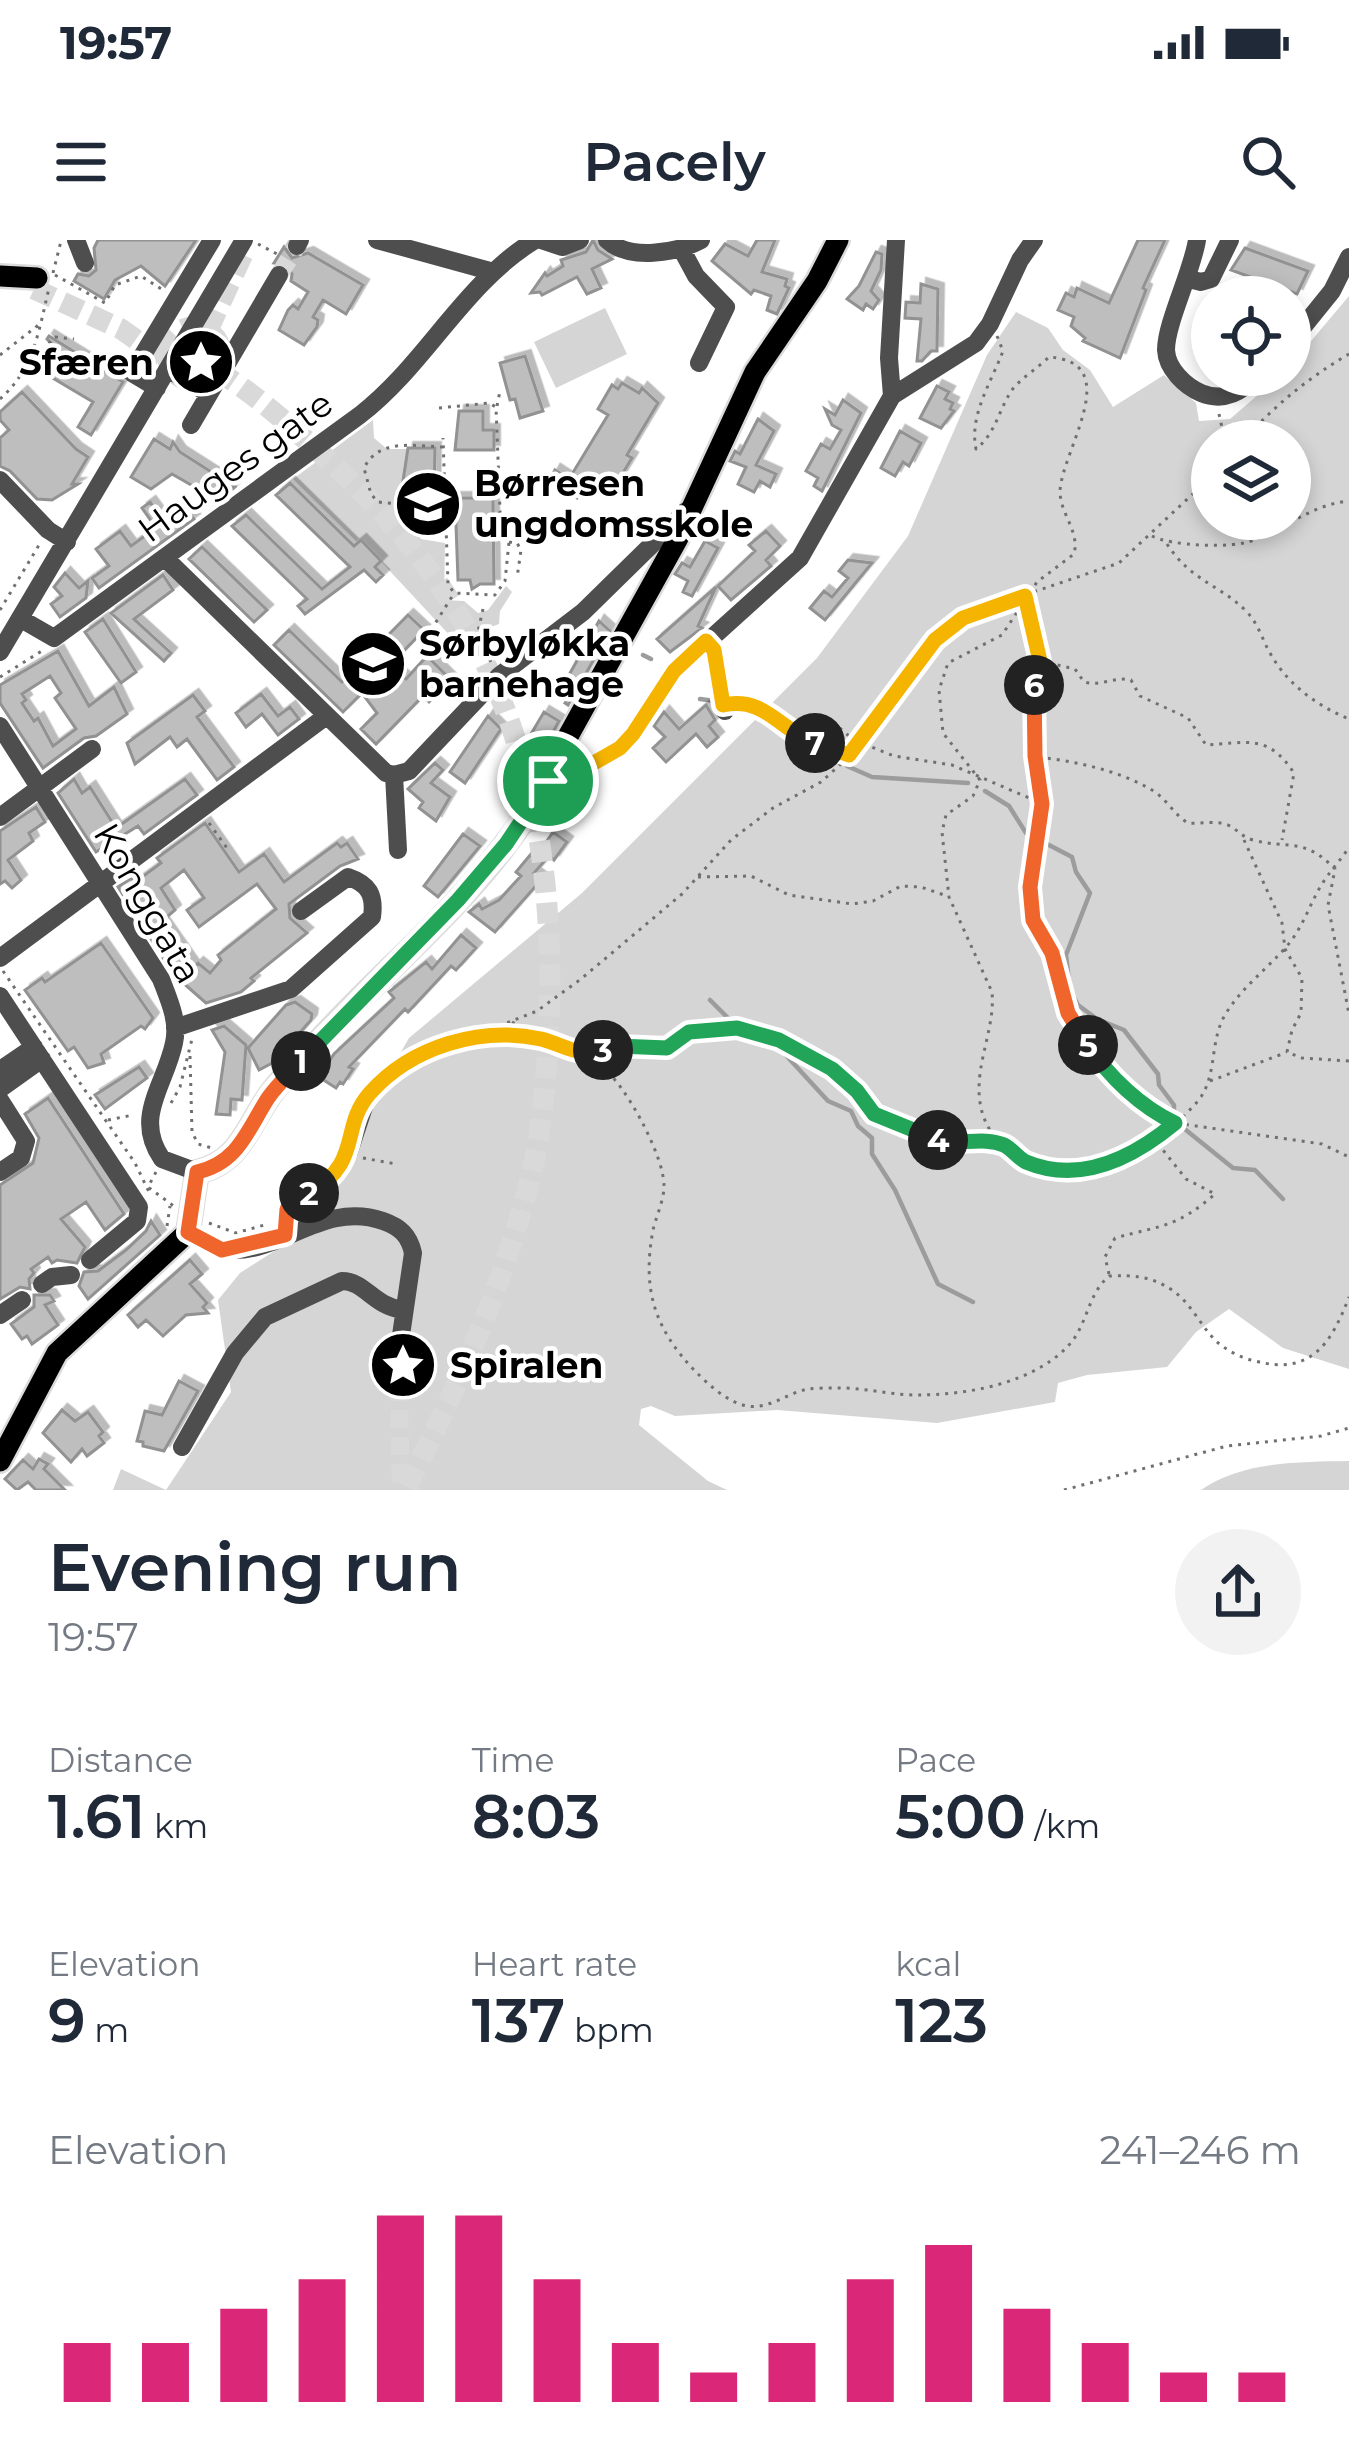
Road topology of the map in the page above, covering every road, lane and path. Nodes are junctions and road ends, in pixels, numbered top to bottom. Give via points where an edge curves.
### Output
1 (61, 240) edge
2 (76, 240) edge
3 (212, 240) edge
4 (248, 240) edge
5 (377, 240) edge
6 (538, 240) edge
7 (580, 240) edge
8 (607, 240) edge
9 (701, 240) edge
10 (838, 240) edge
11 (896, 240) edge
12 (1034, 240) edge
13 (1197, 240) edge
14 (1230, 240) edge
15 (682, 250) junction
16 (289, 254) edge
17 (1349, 257) edge
18 (85, 263) dead end
19 (490, 271) junction
20 (0, 276) edge
21 (1189, 279) junction
22 (42, 280) junction
23 (0, 287) edge
24 (171, 294) dead end
25 (1311, 317) edge
26 (41, 322) junction
27 (990, 324) junction
28 (55, 337) junction
29 (74, 339) dead end
30 (36, 344) junction
31 (1349, 354) edge
32 (0, 355) edge
33 (699, 363) dead end
34 (28, 364) junction
35 (168, 369) junction
36 (1191, 387) edge
37 (157, 388) junction
38 (500, 391) dead end
39 (209, 394) junction
40 (892, 396) junction
41 (0, 399) edge
42 (496, 407) junction
43 (439, 408) dead end
44 (1219, 414) dead end
45 (1220, 420) edge
46 (1261, 420) edge
47 (190, 425) dead end
48 (443, 438) dead end
49 (443, 447) junction
50 (0, 480) edge
51 (1191, 496) edge
52 (696, 500) junction
53 (1349, 501) edge
54 (446, 509) junction
55 (57, 536) junction
56 (1150, 536) junction
57 (509, 542) junction
58 (1167, 544) junction
59 (165, 558) junction
60 (517, 578) dead end
61 (454, 593) junction
62 (479, 596) junction
63 (1025, 596) junction
64 (483, 609) junction
65 (8, 618) edge
66 (488, 623) dead end
67 (431, 630) dead end
68 (54, 638) junction
69 (706, 641) junction
70 (0, 652) edge
71 (1040, 661) junction
72 (0, 676) edge
73 (499, 676) junction
74 (724, 708) joint
75 (326, 717) junction
76 (1349, 719) edge
77 (0, 726) edge
78 (795, 734) junction
79 (860, 743) junction
80 (92, 749) dead end
81 (849, 755) junction
82 (1035, 756) junction
83 (394, 775) junction
84 (980, 780) junction
85 (548, 781) junction
86 (40, 789) junction
87 (1042, 804) junction
88 (200, 810) junction
89 (0, 817) edge
90 (1244, 838) junction
91 (1282, 842) junction
92 (1349, 847) edge
93 (398, 850) dead end
94 (229, 851) dead end
95 (1335, 869) junction
96 (698, 877) junction
97 (101, 883) junction
98 (949, 897) junction
99 (301, 911) dead end
100 (1285, 949) junction
101 (0, 958) edge
102 (0, 967) edge
103 (1, 999) edge
104 (1349, 1014) edge
105 (512, 1022) junction
106 (175, 1028) junction
107 (483, 1033) junction
108 (543, 1040) junction
109 (189, 1051) dead end
110 (1287, 1052) junction
111 (38, 1053) junction
112 (579, 1054) junction
113 (1349, 1060) edge
114 (7, 1065) edge
115 (1210, 1081) junction
116 (0, 1090) edge
117 (368, 1095) joint
118 (0, 1100) edge
119 (140, 1113) dead end
120 (106, 1121) junction
121 (1175, 1123) junction
122 (1155, 1140) junction
123 (137, 1144) dead end
124 (1003, 1145) junction
125 (216, 1148) dead end
126 (127, 1150) junction
127 (1349, 1157) edge
128 (343, 1164) junction
129 (396, 1164) dead end
130 (0, 1172) edge
131 (197, 1172) junction
132 (148, 1187) junction
133 (287, 1209) junction
134 (140, 1215) junction
135 (190, 1221) junction
136 (285, 1235) junction
137 (90, 1260) dead end
138 (71, 1275) dead end
139 (1109, 1276) junction
140 (42, 1285) dead end
141 (1349, 1297) edge
142 (22, 1300) dead end
143 (403, 1310) junction
144 (0, 1316) edge
145 (398, 1356) tunnel mouth
146 (1349, 1429) edge
147 (3, 1447) edge
148 (182, 1447) dead end
149 (1064, 1490) edge

1 - 22 path
2 - 18 street
3 - 37 street via 132,373
4 - 16 path
4 - 35 street
5 - 19 street
6 - 7 street via 562,247
6 - 19 street, Hauges gate
8 - 15 street via 656,253
9 - 15 street
10 - 52 main road via 754,372
11 - 40 street
12 - 27 street
13 - 21 street
14 - 21 street via 1211,279
15 - 33 street via 726,307
16 - 39 street
17 - 25 street
19 - 59 street, Hauges gate via 379,400
20 - 22 main road
21 - 36 street via 1166,351 1174,374
22 - 23 main road
22 - 24 path via 105,303 115,285 141,276
22 - 26 path
26 - 30 path
26 - 32 path
27 - 40 street via 951,362
27 - 63 path via 1003,351 978,411 976,449 1018,383 1049,357 1071,362 1089,386 1060,486 1077,546
28 - 29 path
28 - 30 path
28 - 34 path
30 - 34 path
31 - 46 path
34 - 41 path
35 - 37 street
35 - 39 street
37 - 55 street
38 - 42 path
39 - 47 street
40 - 69 street via 800,558
42 - 43 path
42 - 57 path via 501,535
44 - 45 path
48 - 49 path
49 - 54 path
49 - 54 path via 386,447 364,468 371,494 385,505
50 - 55 street
51 - 56 path
52 - 73 street via 583,613
52 - 85 main road
53 - 58 path via 1250,542
54 - 61 path
55 - 65 street
55 - 65 path
56 - 58 path
56 - 63 path via 1119,563
57 - 60 path via 521,550
57 - 62 path via 502,587
58 - 76 path via 1180,564 1251,615 1272,657 1305,695
59 - 68 street, Hauges gate
59 - 75 street
61 - 62 path
61 - 67 path
62 - 64 path
63 - 71 path
63 - 79 path via 963,618 935,640
63 - 84 path via 1003,635 949,663 939,690 944,733
64 - 66 path
64 - 73 path via 477,636
65 - 68 street
65 - 70 street
68 - 72 path
69 - 74 street
69 - 85 street via 674,671 620,748
71 - 82 path via 1031,699
71 - 91 path via 1075,669 1095,685 1131,680 1140,695 1187,718 1206,745 1257,742 1282,755 1294,772
73 - 83 street via 410,771
74 - 78 path via 772,713
75 - 83 street
75 - 88 street
77 - 86 street, Konggata
78 - 79 path via 824,718
78 - 81 path
79 - 81 path
79 - 84 path via 952,765
80 - 86 street
81 - 96 path via 731,840
82 - 87 path
82 - 90 path via 1117,774 1156,792 1183,821 1220,823
83 - 93 street
84 - 87 path
84 - 98 path via 943,822
85 - 131 main road via 458,900 270,1096 227,1162
86 - 89 street
86 - 97 street, Konggata
87 - 121 path via 1033,920 1052,953 1068,1013 1133,1095
88 - 94 path
88 - 97 street
90 - 91 path
90 - 100 path via 1282,923
91 - 95 path via 1318,853
92 - 95 path
95 - 100 path
95 - 104 path via 1328,905
96 - 98 path via 751,876 789,895 852,904 901,886
96 - 105 path via 581,979
97 - 101 street
97 - 106 street, Konggata via 161,979
98 - 124 path via 992,992 982,1108
99 - 106 street via 348,877 362,881 374,904 372,917 291,989
100 - 110 path via 1304,995
100 - 115 path via 1226,1014
102 - 120 path
103 - 111 street
105 - 107 path
105 - 108 path
106 - 131 street, Konggata via 149,1136 162,1159
107 - 108 path
107 - 117 path via 403,1064
108 - 112 path
109 - 125 path via 192,1132 198,1144
110 - 113 path
110 - 115 path
111 - 114 street
111 - 116 street
111 - 134 street
112 - 124 path via 667,1048 689,1032 737,1028 832,1069 874,1114 948,1143
112 - 139 path via 615,1080 659,1163 654,1312 700,1376 743,1406 808,1389 914,1396 1004,1382 1070,1344
115 - 121 path
117 - 128 street
118 - 130 street via 26,1141 21,1157
119 - 120 path
120 - 126 path
121 - 122 path
121 - 127 path via 1322,1144
122 - 124 path via 1115,1163 1080,1169 1023,1161
122 - 139 path via 1186,1179 1215,1194 1188,1217 1115,1238 1105,1257
123 - 126 path
126 - 132 path
128 - 129 path via 367,1157
128 - 133 street
131 - 135 main road
132 - 134 path
132 - 135 path
133 - 135 path via 247,1232
133 - 136 street
134 - 137 street
135 - 136 street via 222,1250
135 - 147 main road via 57,1353
136 - 143 street via 346,1216 396,1226 413,1252
138 - 140 street
139 - 141 path via 1139,1275 1174,1291 1226,1348 1270,1365 1316,1354
142 - 144 street
143 - 145 street
143 - 148 street via 342,1281 265,1316
146 - 149 path via 1227,1447

